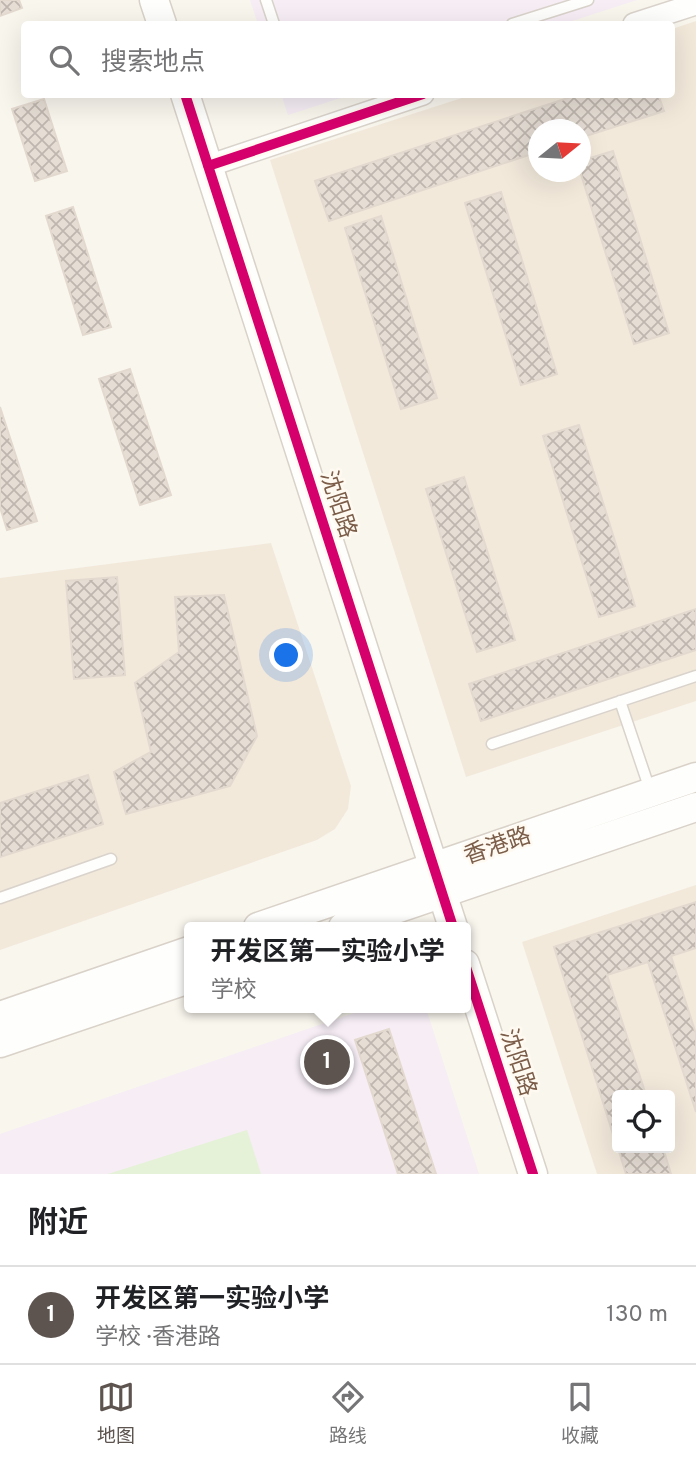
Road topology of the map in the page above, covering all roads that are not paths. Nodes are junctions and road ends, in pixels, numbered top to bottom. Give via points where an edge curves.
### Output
1 (154, 0) edge
2 (266, 0) edge
3 (588, 0) edge
4 (696, 4) edge
5 (161, 21) edge
6 (273, 21) edge
7 (522, 21) edge
8 (643, 21) edge
9 (186, 98) edge
10 (411, 98) edge
11 (208, 166) junction
12 (696, 676) edge
13 (620, 701) junction
14 (492, 744) dead end
15 (696, 777) edge
16 (651, 793) junction
17 (696, 807) edge
18 (111, 859) dead end
19 (438, 880) junction
20 (0, 898) edge
21 (277, 922) edge
22 (353, 922) edge
23 (451, 922) edge
24 (184, 953) edge
25 (184, 981) edge
26 (471, 983) edge
27 (0, 1016) edge
28 (0, 1043) edge
29 (533, 1174) edge

1 - 5 main road
2 - 6 lane
3 - 7 lane
4 - 8 street
9 - 11 main road, 沈阳路
10 - 11 street
11 - 19 main road, 沈阳路
12 - 13 lane
13 - 14 lane
13 - 16 lane
15 - 16 main road, 香港路
16 - 19 main road, 香港路
17 - 19 main road, 香港路
18 - 20 lane
19 - 21 main road, 香港路
19 - 22 main road, 香港路
19 - 23 main road, 沈阳路
24 - 27 main road
25 - 28 main road
26 - 29 main road, 沈阳路

